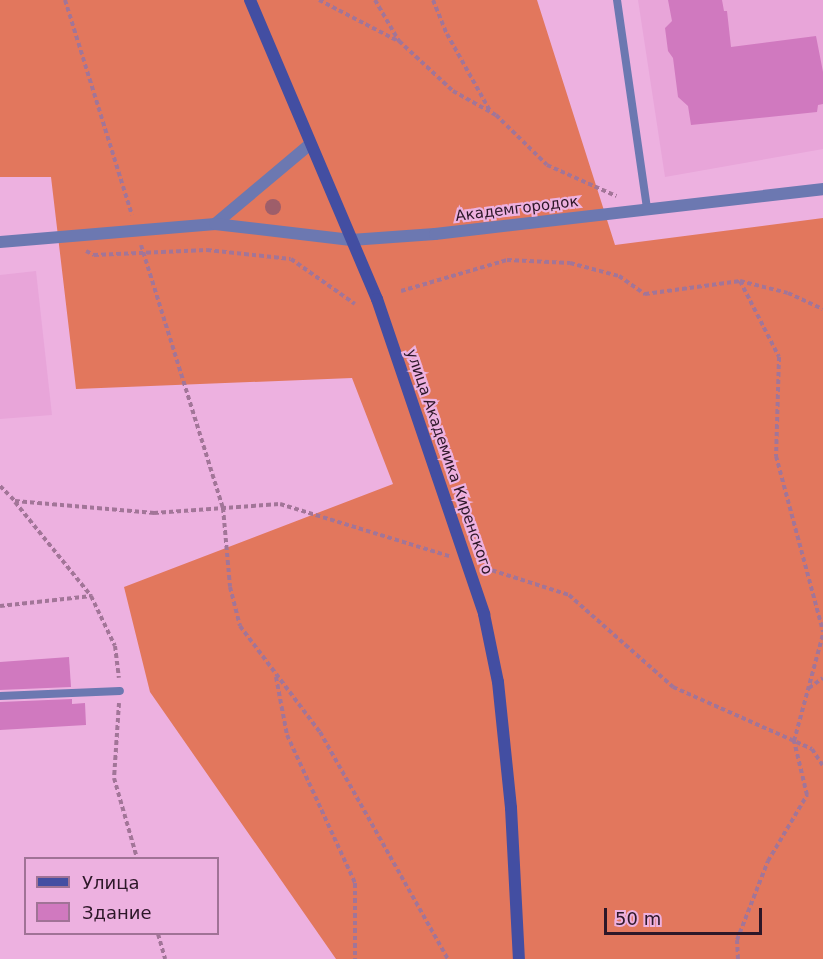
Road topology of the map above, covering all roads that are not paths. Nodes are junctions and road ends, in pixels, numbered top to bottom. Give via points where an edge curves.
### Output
1 (250, 0) edge
2 (617, 0) edge
3 (309, 145) junction
4 (823, 189) edge
5 (647, 208) junction
6 (214, 224) junction
7 (351, 240) junction
8 (0, 242) edge
9 (120, 691) dead end
10 (0, 696) edge
11 (519, 959) edge

1 - 3 main road, улица Академика Киренского
2 - 5 lane
3 - 6 street
3 - 7 main road, улица Академика Киренского
4 - 5 street, Академгородок
5 - 7 street, Академгородок via 435,234
6 - 7 street, Академгородок
6 - 8 street, Академгородок
7 - 11 main road, улица Академика Киренского via 407,381 484,614 498,682 512,808
9 - 10 lane

